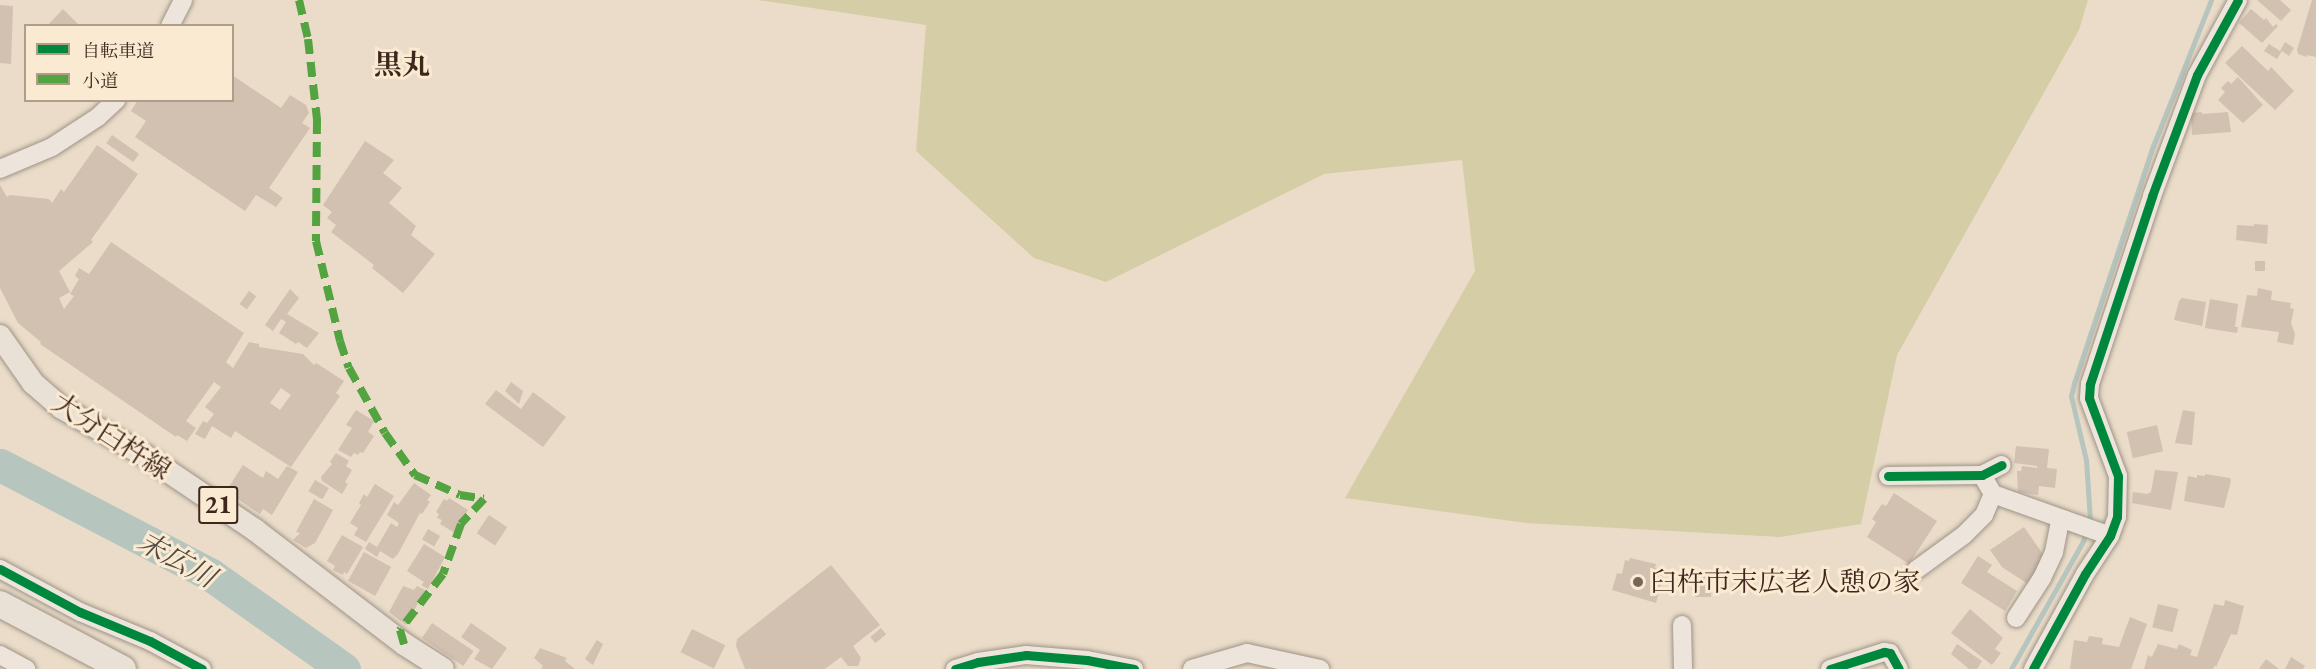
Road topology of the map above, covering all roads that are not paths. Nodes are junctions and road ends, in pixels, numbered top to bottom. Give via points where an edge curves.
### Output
1 (183, 0) edge
2 (2238, 0) edge
3 (171, 24) edge
4 (114, 102) edge
5 (0, 170) edge
6 (0, 336) edge
7 (2002, 465) dead end
8 (1982, 475) junction
9 (1888, 476) dead end
10 (1993, 494) junction
11 (2065, 521) junction
12 (2105, 534) junction
13 (0, 569) edge
14 (1916, 570) dead end
15 (0, 604) edge
16 (2016, 618) dead end
17 (1682, 625) dead end
18 (0, 656) edge
19 (26, 669) edge
20 (123, 669) edge
21 (202, 669) edge
22 (443, 669) edge
23 (956, 669) edge
24 (1134, 669) edge
25 (1192, 669) edge
26 (1320, 669) edge
27 (1683, 669) edge
28 (1830, 669) edge
29 (1899, 669) edge
30 (2033, 669) edge

1 - 3 street
2 - 12 street via 2197,75 2090,384 2089,398 2118,476 2117,517
4 - 5 street via 52,147
6 - 22 main road, 大分臼杵線 / 21 via 33,383 62,408 144,455 255,530 404,644
7 - 8 street
8 - 9 street
8 - 10 street
10 - 11 street
10 - 14 street via 1984,516
11 - 12 street
11 - 16 street via 2042,578
12 - 30 street
13 - 21 street
15 - 20 highway
17 - 27 street
18 - 19 street
23 - 24 street via 1026,655
25 - 26 street via 1247,653
28 - 29 street via 1884,652 1890,654

